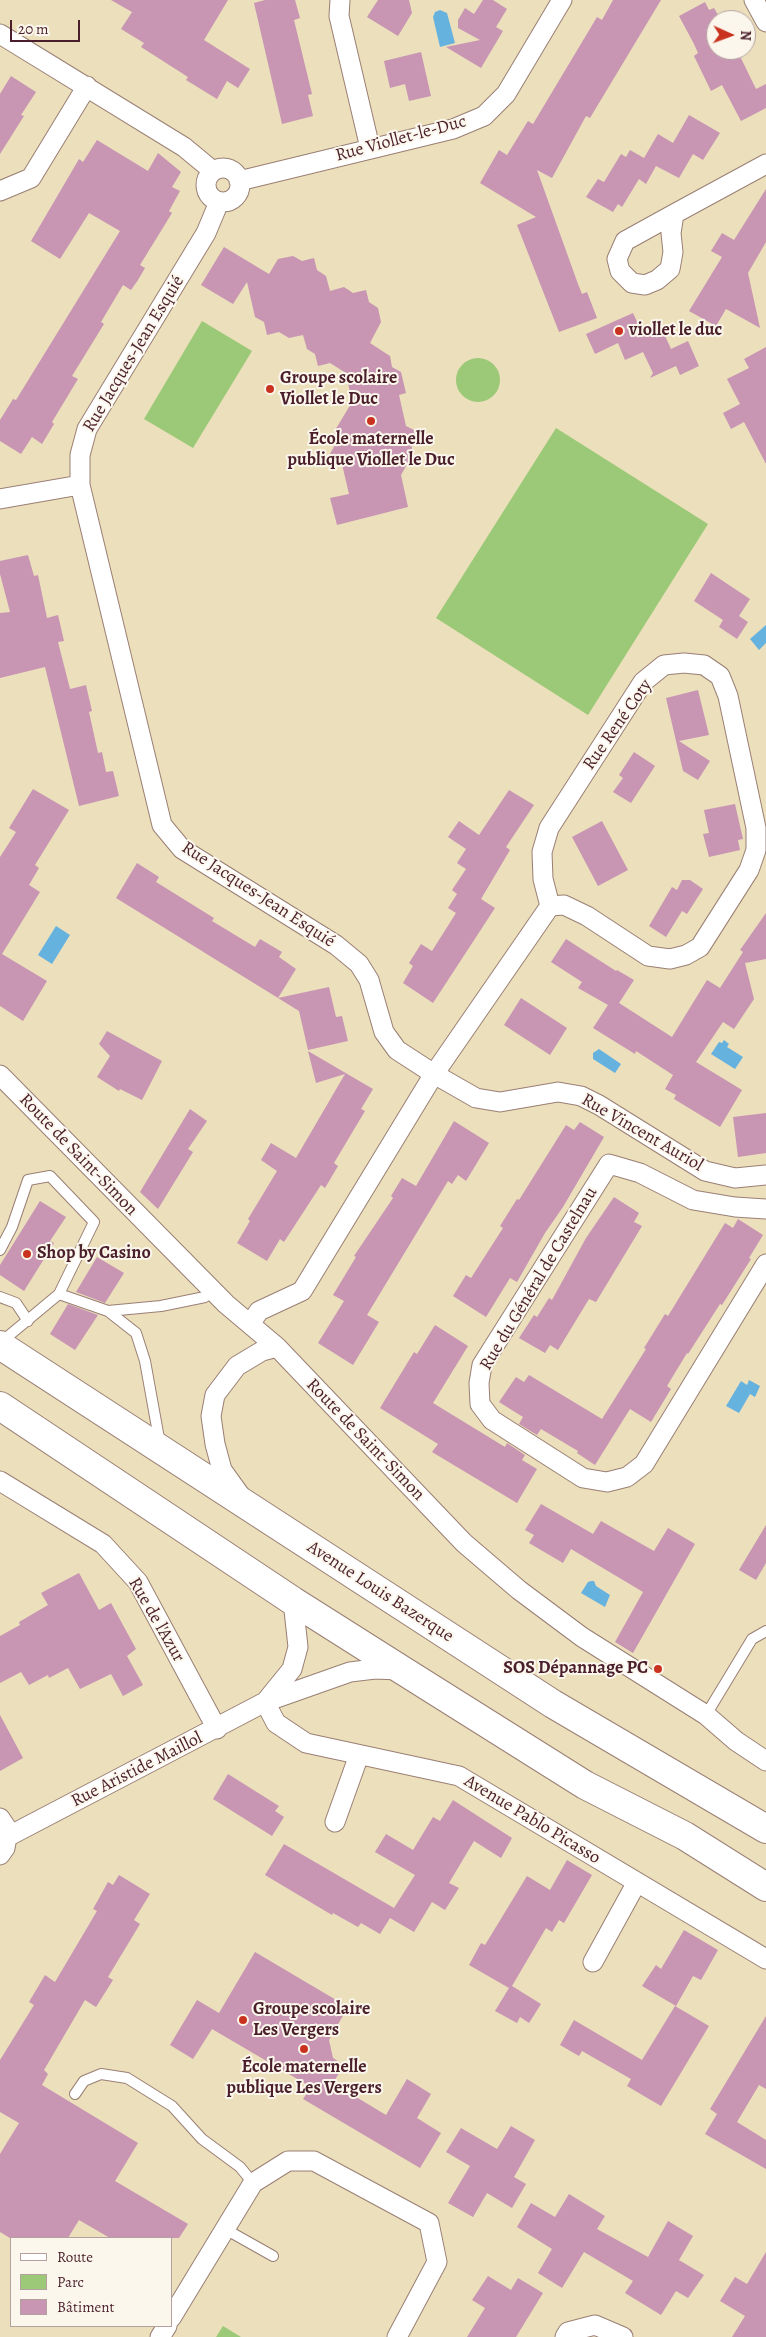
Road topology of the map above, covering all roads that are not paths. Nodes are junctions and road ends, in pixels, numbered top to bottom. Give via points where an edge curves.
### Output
1 (340, 0) edge
2 (562, 0) edge
3 (754, 0) edge
4 (766, 22) edge
5 (0, 34) edge
6 (87, 86) junction
7 (370, 148) junction
8 (766, 164) edge
9 (213, 171) junction
10 (239, 181) junction
11 (0, 191) edge
12 (219, 202) junction
13 (674, 214) dead end
14 (80, 485) junction
15 (0, 499) edge
16 (550, 906) junction
17 (434, 1074) junction
18 (0, 1075) edge
19 (766, 1174) edge
20 (766, 1209) edge
21 (0, 1250) edge
22 (766, 1264) edge
23 (213, 1290) junction
24 (59, 1294) junction
25 (0, 1297) edge
26 (108, 1311) junction
27 (28, 1321) junction
28 (250, 1324) junction
29 (1, 1346) edge
30 (277, 1347) junction
31 (0, 1406) edge
32 (161, 1450) junction
33 (0, 1481) edge
34 (251, 1510) junction
35 (293, 1601) junction
36 (766, 1631) edge
37 (402, 1670) junction
38 (265, 1702) junction
39 (706, 1715) junction
40 (217, 1729) junction
41 (359, 1755) junction
42 (766, 1761) edge
43 (0, 1818) edge
44 (335, 1822) dead end
45 (766, 1829) edge
46 (8, 1837) junction
47 (0, 1855) edge
48 (637, 1882) junction
49 (766, 1887) edge
50 (766, 1959) edge
51 (592, 1962) dead end
52 (75, 2094) dead end
53 (253, 2183) junction
54 (224, 2229) junction
55 (273, 2256) dead end
56 (172, 2316) edge
57 (397, 2337) edge
58 (565, 2337) edge
59 (623, 2337) edge

1 - 7 street via 339,16
2 - 7 street, Rue Viollet-le-Duc via 506,94 484,116 453,129
3 - 4 street
5 - 6 street
6 - 9 street via 184,147
6 - 11 street via 31,178
7 - 10 street, Rue Viollet-le-Duc
8 - 13 street
9 - 10 street via 229,169
9 - 12 street via 206,180 206,188 209,196
10 - 12 street via 235,197
12 - 14 street, Rue Jacques-Jean Esquié via 206,233 87,429 80,455
14 - 15 street
14 - 17 street, Rue Jacques-Jean Esquié via 162,825 182,850 336,945 359,964 369,980 384,1032 397,1050
16 - 16 street, Rue René Coty via 564,905 587,916 648,956 670,959 700,947 749,870 756,850 756,828 728,696 720,676 704,665 684,663 664,665 643,682 549,828 542,852 543,879
16 - 17 street
17 - 19 street, Rue Vincent Auriol via 476,1098 500,1102 558,1092 580,1096 705,1171 735,1178
17 - 28 street via 302,1291 259,1311
18 - 23 street, Route de Saint-Simon
20 - 22 street, Rue du Général de Castelnau via 693,1200 640,1173 609,1164 482,1365 480,1404 492,1420 583,1478 607,1482 627,1478 644,1464
21 - 24 lane via 12,1227 28,1180 50,1176 94,1222
23 - 26 lane via 205,1297 161,1306
23 - 28 street, Route de Saint-Simon
24 - 26 lane
24 - 27 lane
25 - 27 lane via 16,1304
26 - 32 lane via 136,1333 145,1361
27 - 29 lane
28 - 30 street, Route de Saint-Simon
29 - 32 main road, Avenue Louis Bazerque
30 - 34 street via 262,1351 237,1366 215,1395 211,1416 222,1470
30 - 39 street, Route de Saint-Simon via 478,1555 582,1637
31 - 35 main road
32 - 34 main road, Avenue Louis Bazerque
33 - 40 street, Rue de l'Azur via 103,1544 138,1582
34 - 45 main road, Avenue Louis Bazerque via 553,1704
35 - 37 main road
35 - 38 street, Rue Aristide Maillol via 298,1647 292,1669
36 - 39 lane via 752,1638
37 - 38 street, Rue Aristide Maillol via 350,1672
37 - 49 main road via 585,1785 685,1836
38 - 40 street, Rue Aristide Maillol
38 - 41 street, Avenue Pablo Picasso via 276,1722 306,1743
39 - 42 street, Route de Saint-Simon
40 - 46 street, Rue Aristide Maillol
41 - 44 street
41 - 48 street, Avenue Pablo Picasso via 459,1776
43 - 46 street
46 - 47 street
48 - 50 street, Avenue Pablo Picasso
48 - 51 street
52 - 53 lane via 84,2082 101,2074 126,2078 172,2106 202,2139 240,2167
53 - 54 street
53 - 57 street via 288,2161 314,2162 428,2223 437,2262
54 - 55 lane
54 - 56 street
58 - 59 street via 568,2332 595,2325

